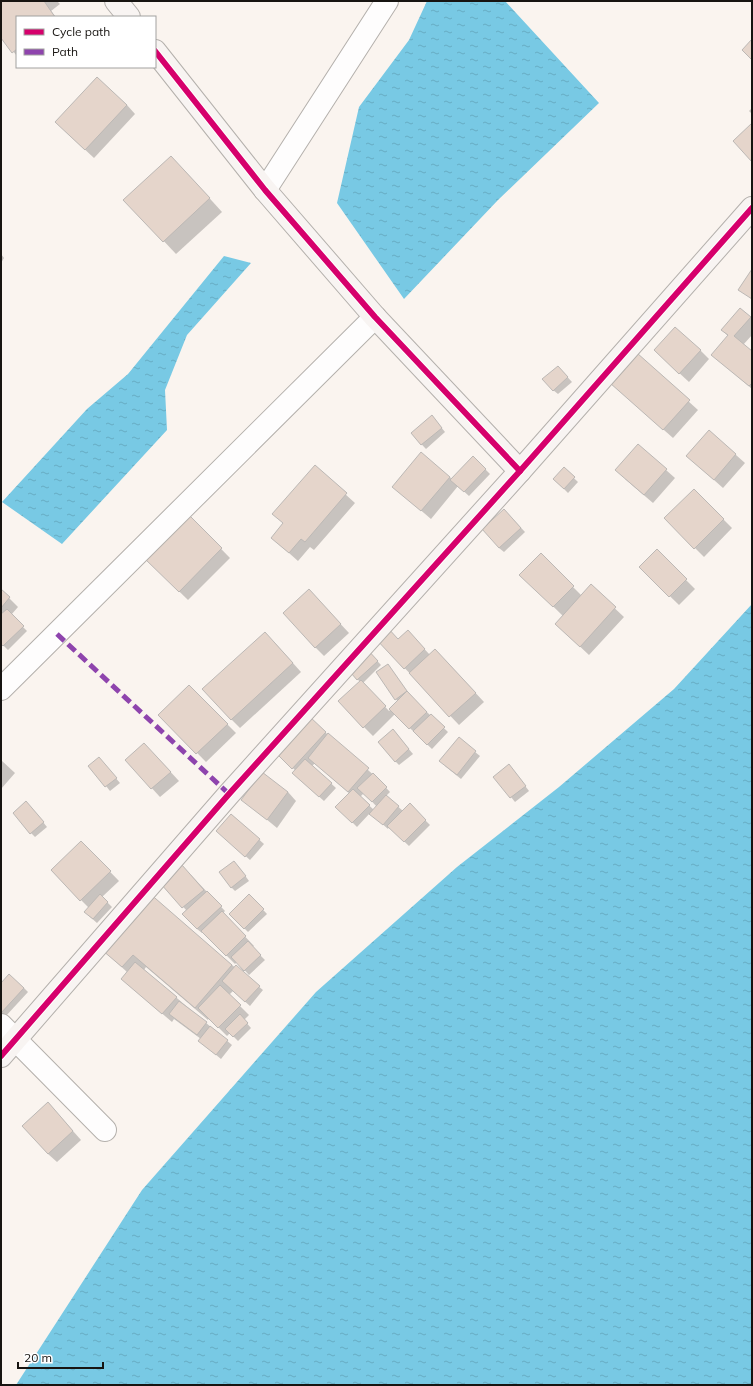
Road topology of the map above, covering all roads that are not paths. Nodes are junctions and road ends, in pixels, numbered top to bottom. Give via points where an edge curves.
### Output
1 (116, 1) edge
2 (387, 1) edge
3 (127, 16) edge
4 (156, 52) edge
5 (265, 190) junction
6 (752, 208) edge
7 (375, 317) junction
8 (520, 471) junction
9 (1, 689) edge
10 (8, 1032) edge
11 (1, 1056) edge
12 (104, 1130) dead end

1 - 3 street
2 - 5 street
4 - 5 street
5 - 7 street
6 - 8 street
7 - 8 street
7 - 9 street
8 - 10 street via 229,794
10 - 11 street
10 - 12 street

